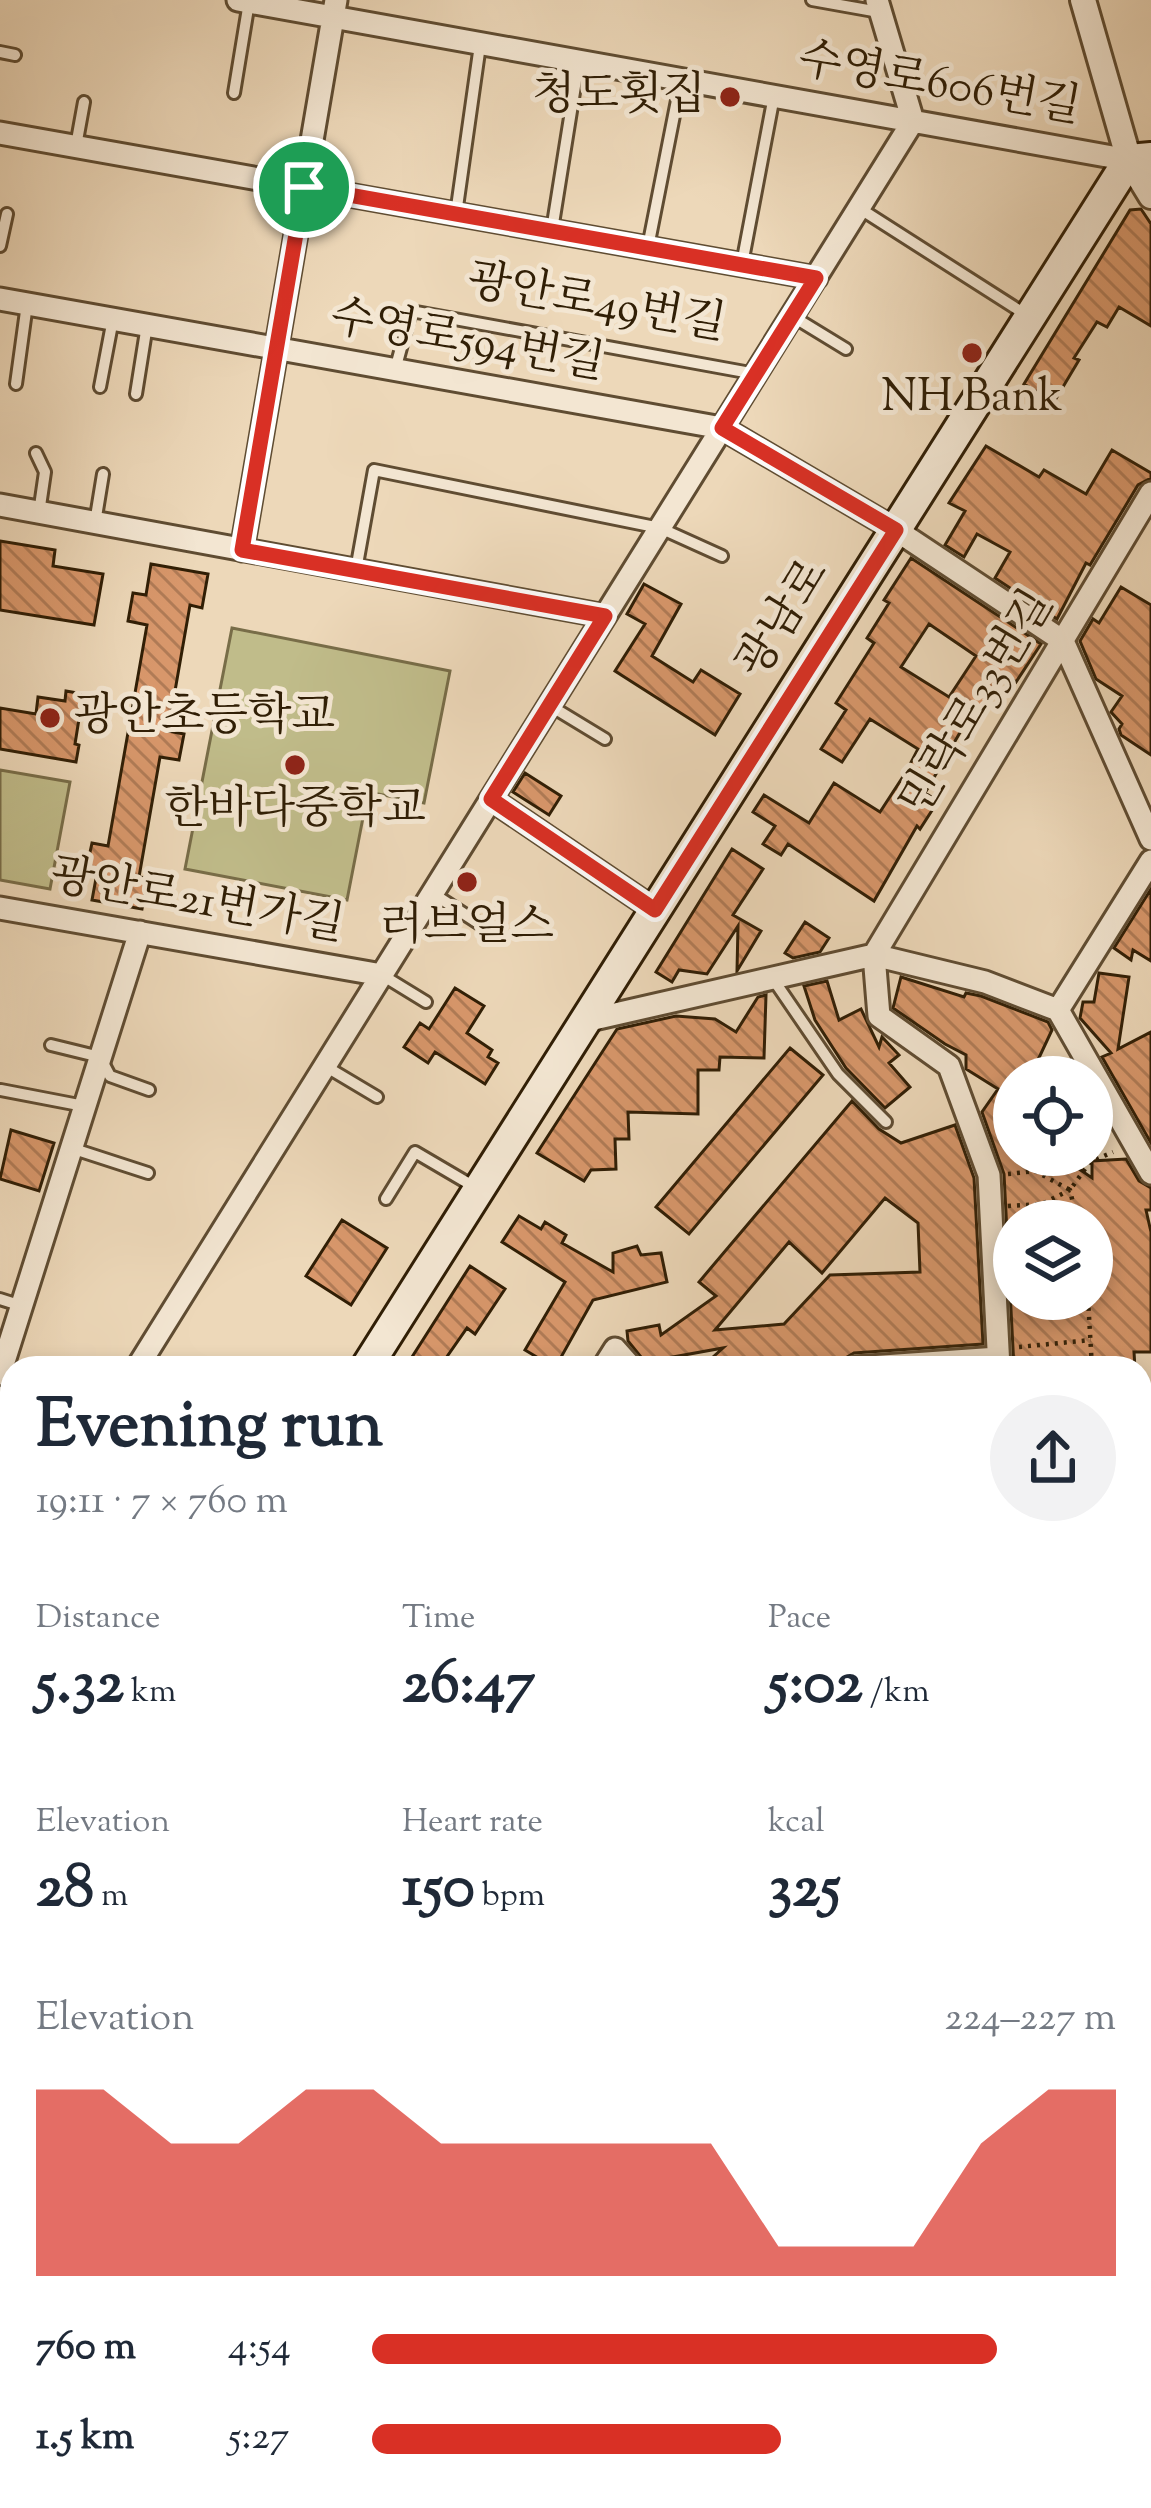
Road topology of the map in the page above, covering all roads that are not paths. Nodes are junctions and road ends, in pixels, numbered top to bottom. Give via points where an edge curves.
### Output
1 (812, 0) edge
2 (1083, 0) edge
3 (243, 1) edge
4 (879, 6) edge
5 (335, 9) edge
6 (480, 45) junction
7 (0, 52) edge
8 (15, 55) dead end
9 (579, 62) junction
10 (680, 80) junction
11 (234, 93) dead end
12 (774, 96) junction
13 (84, 102) dead end
14 (913, 121) junction
15 (0, 133) edge
16 (76, 146) junction
17 (1140, 159) edge
18 (304, 187) junction
19 (1151, 196) edge
20 (859, 208) junction
21 (7, 214) dead end
22 (456, 214) junction
23 (551, 231) junction
24 (0, 246) edge
25 (648, 248) junction
26 (742, 265) junction
27 (816, 278) junction
28 (0, 299) edge
29 (28, 304) junction
30 (792, 316) junction
31 (1030, 317) junction
32 (113, 319) junction
33 (147, 325) junction
34 (277, 349) junction
35 (846, 349) dead end
36 (395, 370) junction
37 (756, 374) junction
38 (16, 384) dead end
39 (100, 387) dead end
40 (136, 394) dead end
41 (722, 428) junction
42 (36, 453) dead end
43 (103, 474) dead end
44 (1151, 493) edge
45 (0, 506) edge
46 (39, 512) junction
47 (95, 523) junction
48 (660, 528) junction
49 (896, 530) junction
50 (242, 550) junction
51 (722, 556) dead end
52 (356, 570) junction
53 (605, 616) junction
54 (1063, 641) junction
55 (549, 705) junction
56 (605, 739) dead end
57 (491, 799) junction
58 (1151, 839) edge
59 (1151, 861) edge
60 (432, 893) junction
61 (0, 908) edge
62 (655, 910) junction
63 (489, 929) dead end
64 (140, 932) junction
65 (874, 955) junction
66 (382, 974) junction
67 (773, 979) junction
68 (426, 1002) dead end
69 (1058, 1010) junction
70 (586, 1021) junction
71 (51, 1045) dead end
72 (100, 1057) junction
73 (325, 1066) junction
74 (1, 1090) edge
75 (149, 1090) dead end
76 (377, 1097) dead end
77 (84, 1106) junction
78 (886, 1121) dead end
79 (71, 1148) junction
80 (148, 1173) dead end
81 (1151, 1173) edge
82 (479, 1190) junction
83 (386, 1199) dead end
84 (11, 1302) edge
85 (3, 1356) edge
86 (144, 1356) edge
87 (374, 1356) edge
88 (998, 1356) edge

1 - 4 lane
2 - 17 street
3 - 5 street, 수영로606번길
3 - 11 lane
4 - 14 street
5 - 6 street, 수영로606번길
5 - 18 street
6 - 9 street, 수영로606번길
6 - 22 lane
7 - 8 lane
9 - 10 street, 수영로606번길
9 - 23 lane
10 - 12 street, 수영로606번길
10 - 25 lane
12 - 14 street, 수영로606번길
12 - 26 lane
13 - 16 lane
14 - 17 street, 수영로606번길
14 - 20 street, 광안로49번길
15 - 16 street
16 - 18 street
17 - 19 street
17 - 31 main road, 광남로
18 - 22 street
18 - 34 street
20 - 27 street, 광안로49번길
20 - 31 lane
21 - 24 lane
22 - 23 street
23 - 25 street
25 - 26 street
26 - 27 street
27 - 30 street, 광안로49번길
28 - 29 street, 수영로594번길
29 - 32 street, 수영로594번길
29 - 38 lane
30 - 35 lane, 광안로49번길
30 - 37 street, 광안로49번길
31 - 49 main road, 광남로
32 - 33 street, 수영로594번길
32 - 39 lane
33 - 34 street, 수영로594번길
33 - 40 lane
34 - 36 street, 수영로594번길
34 - 50 street
36 - 37 lane, 광안로49번길 via 411,311
36 - 41 street, 수영로594번길
37 - 41 street, 광안로49번길
41 - 48 street, 광안로49번길
41 - 49 street, 수영로594번길
42 - 46 lane via 45,472
43 - 47 lane
44 - 54 street, 민락로33번길
45 - 46 street
46 - 47 street
47 - 50 street
48 - 51 lane
48 - 52 lane via 374,470
48 - 53 street, 광안로49번길
49 - 54 street, 수영로594번길
49 - 62 main road, 광남로
50 - 52 street
52 - 53 street
53 - 55 street, 광안로49번길
54 - 58 street
54 - 65 street, 민락로33번길
55 - 56 lane
55 - 57 street, 광안로49번길
57 - 60 street, 광안로49번길
57 - 62 street
59 - 69 street
60 - 63 lane
60 - 66 street, 광안로49번길
61 - 64 street, 광안로21번가길
62 - 70 main road, 광남로
64 - 66 street, 광안로21번가길
64 - 72 street
65 - 67 street
65 - 69 street
65 - 88 street via 879,1016 949,1066 989,1175
66 - 68 lane
66 - 73 street, 광안로49번길
67 - 70 street
67 - 78 lane via 838,1074
69 - 81 street
70 - 82 main road, 광남로
71 - 72 lane
72 - 75 lane via 110,1076
72 - 77 street
73 - 76 lane
73 - 86 street, 광안로49번길
74 - 77 lane
77 - 79 street
79 - 80 lane
79 - 84 street
82 - 83 lane via 415,1152
82 - 87 main road, 광남로
84 - 85 street

